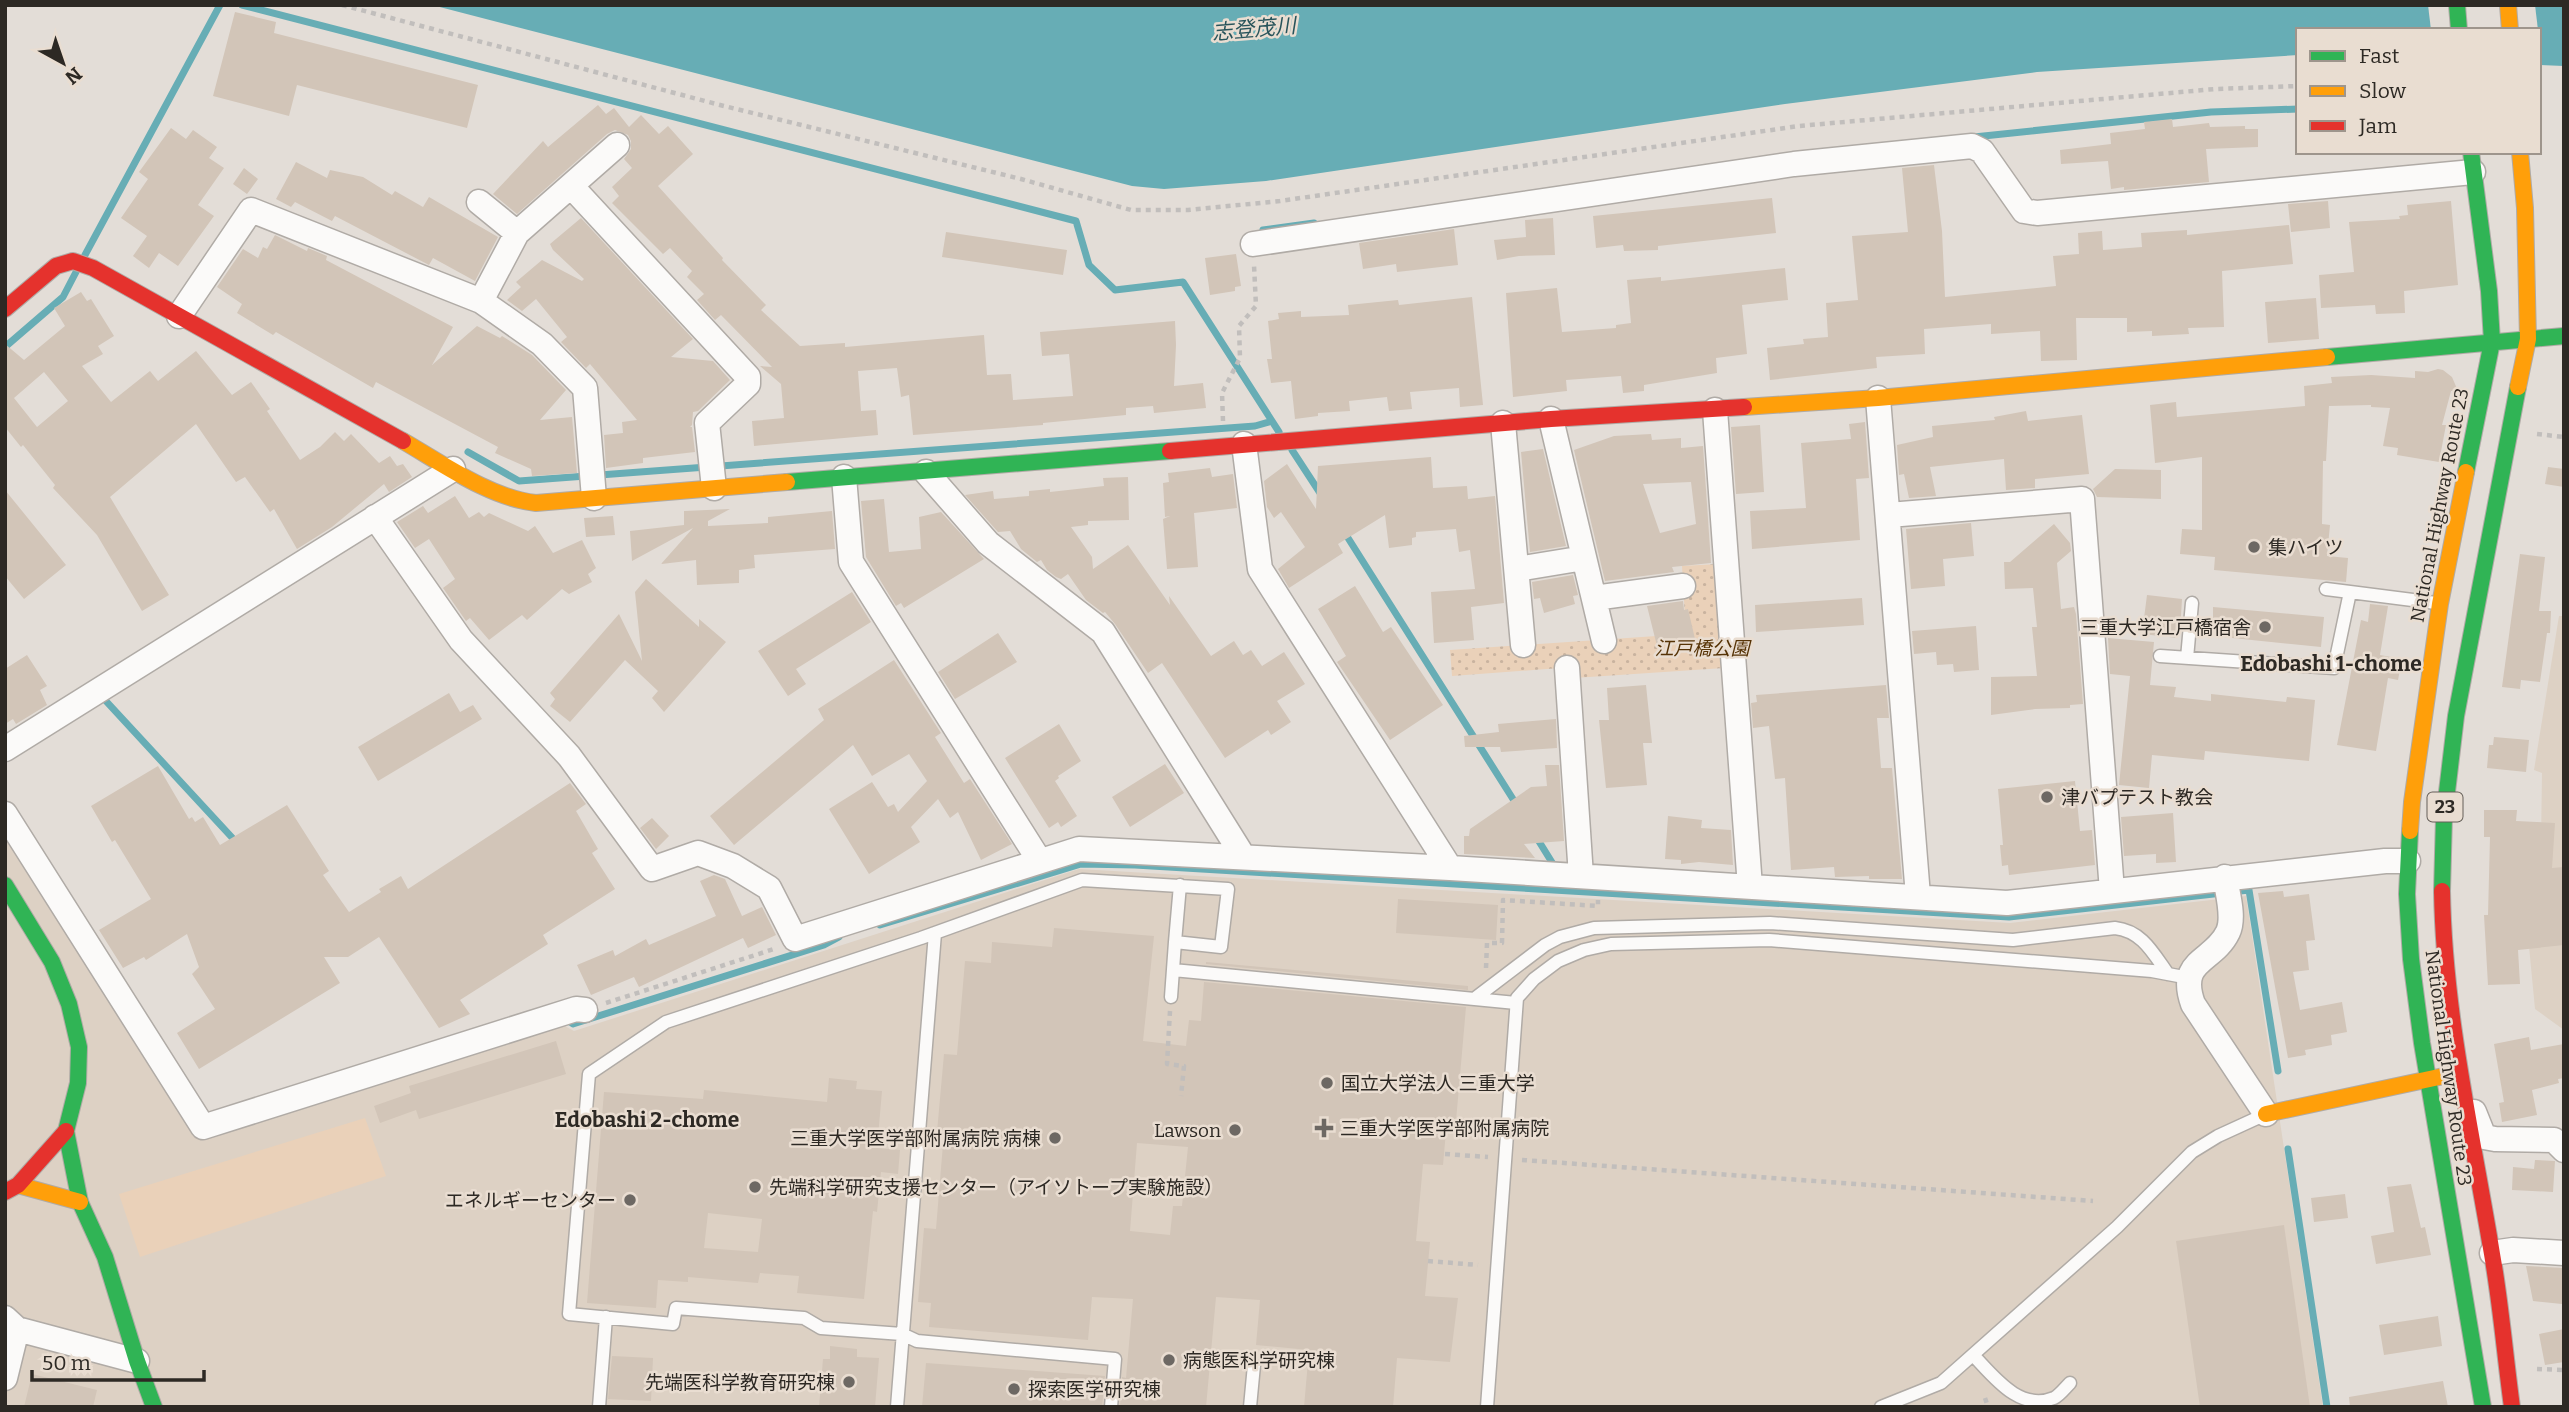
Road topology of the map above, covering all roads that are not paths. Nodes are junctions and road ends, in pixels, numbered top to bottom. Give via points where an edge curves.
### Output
1 (2457, 5) edge
2 (2508, 5) edge
3 (2459, 28) edge
4 (2510, 28) edge
5 (617, 145) dead end
6 (2520, 154) edge
7 (2472, 162) edge
8 (572, 187) junction
9 (479, 202) dead end
10 (517, 233) junction
11 (1253, 244) road end
12 (481, 301) junction
13 (5, 309) edge
14 (179, 316) junction
15 (2564, 336) edge
16 (2528, 339) junction
17 (2492, 342) junction
18 (1878, 398) junction
19 (1715, 410) junction
20 (1551, 419) junction
21 (1503, 423) junction
22 (1234, 445) junction
23 (453, 469) junction
24 (926, 472) junction
25 (844, 477) junction
26 (714, 488) junction
27 (594, 498) junction
28 (1889, 515) junction
29 (375, 517) junction
30 (1584, 558) junction
31 (1517, 569) junction
32 (1683, 586) dead end
33 (2326, 589) dead end
34 (2350, 592) junction
35 (1594, 598) junction
36 (2192, 603) dead end
37 (2440, 604) junction
38 (1604, 640) dead end
39 (1523, 645) dead end
40 (2160, 656) dead end
41 (2188, 658) junction
42 (1567, 668) dead end
43 (5, 750) edge
44 (5, 814) edge
45 (1243, 856) junction
46 (1040, 860) junction
47 (2408, 861) junction
48 (1450, 868) junction
49 (1590, 877) junction
50 (5, 885) edge
51 (1180, 885) junction
52 (1750, 887) junction
53 (2226, 887) junction
54 (2112, 891) junction
55 (1918, 896) junction
56 (935, 933) junction
57 (1175, 942) junction
58 (1173, 970) junction
59 (2178, 976) junction
60 (1171, 997) road end
61 (1474, 999) junction
62 (1516, 1003) junction
63 (585, 1010) road end
64 (2459, 1073) junction
65 (2427, 1079) junction
66 (2266, 1114) junction
67 (66, 1130) junction
68 (2561, 1139) edge
69 (12, 1189) edge
70 (80, 1202) junction
71 (2492, 1253) junction
72 (2564, 1253) edge
73 (606, 1317) junction
74 (11, 1323) edge
75 (902, 1334) junction
76 (1974, 1356) junction
77 (137, 1361) junction
78 (1254, 1366) dead end
79 (5, 1378) edge
80 (2070, 1383) dead end
81 (155, 1407) edge
82 (599, 1407) edge
83 (897, 1407) edge
84 (1111, 1407) edge
85 (1250, 1407) edge
86 (1487, 1407) edge
87 (1881, 1407) edge
88 (2483, 1407) edge
89 (2512, 1407) edge

1 - 3 main road
2 - 4 main road
5 - 8 street
6 - 16 main road, National Highway Route 23 / 23
7 - 11 street via 2037,213 2024,211 1982,151 1972,146 1794,164
7 - 17 main road, National Highway Route 23 / 23
8 - 10 street
8 - 26 street via 748,377 748,384 707,423
9 - 10 street
10 - 12 street
12 - 14 street via 251,209
12 - 27 street via 541,344 585,388
13 - 14 main road via 56,266 73,261
14 - 23 main road
15 - 16 main road
16 - 17 main road
16 - 64 main road, National Highway Route 23 / 23 via 2449,762 2443,927
17 - 18 main road
17 - 37 main road, National Highway Route 23 / 23
18 - 19 main road
18 - 28 street
19 - 20 main road
19 - 52 street
20 - 21 main road
20 - 30 street
21 - 22 main road
21 - 31 street
22 - 24 main road
22 - 48 street via 1259,569
23 - 27 main road via 517,501
23 - 29 street
24 - 25 main road
24 - 45 street via 988,543 1103,632
25 - 26 main road
25 - 46 street via 851,562
26 - 27 main road
28 - 54 street via 2082,499
28 - 55 street
29 - 43 street
29 - 46 street via 461,640 569,756 652,869 698,853 733,866 769,888 795,939
30 - 31 street
30 - 35 street
31 - 39 street
32 - 35 street
33 - 34 lane
34 - 37 lane
34 - 41 lane via 2334,668
35 - 38 street
36 - 41 lane
37 - 47 main road, National Highway Route 23 / 23
40 - 41 lane
42 - 49 street
44 - 63 street via 203,1127 576,1009
45 - 46 street via 1079,849
45 - 48 street
47 - 53 street
47 - 65 main road, National Highway Route 23 / 23 via 2410,959
48 - 49 street
49 - 52 street
50 - 67 main road via 52,962 69,1004 79,1047 78,1083
51 - 56 lane via 1082,880
51 - 57 lane
51 - 57 lane via 1227,889 1221,947
52 - 55 street
53 - 54 street
53 - 59 street via 2228,931
54 - 55 street via 2007,903
56 - 73 lane via 666,1022 589,1074 569,1314
56 - 75 lane
57 - 58 lane
58 - 60 lane
58 - 61 lane
59 - 61 lane via 2141,938 2125,929 2014,940 1770,923 1675,924 1594,928 1560,937
59 - 62 lane via 1769,940 1611,944 1558,961 1534,979
59 - 66 street
61 - 62 lane
62 - 86 lane
64 - 65 main road
64 - 68 street via 2484,1137
64 - 71 main road, National Highway Route 23 / 23
65 - 66 main road
65 - 88 main road, National Highway Route 23 / 23
66 - 76 lane via 2192,1152 2117,1227
67 - 69 main road
67 - 70 main road
69 - 70 main road
70 - 77 main road via 105,1257
71 - 72 street
71 - 89 main road, National Highway Route 23 / 23
73 - 75 lane via 673,1324 676,1308 804,1318 821,1328
73 - 82 lane
74 - 77 street
74 - 79 street
75 - 83 lane
75 - 84 lane via 917,1341 1115,1359
76 - 80 lane via 2025,1404 2053,1399
76 - 87 lane via 1941,1383
77 - 81 main road
78 - 85 lane

